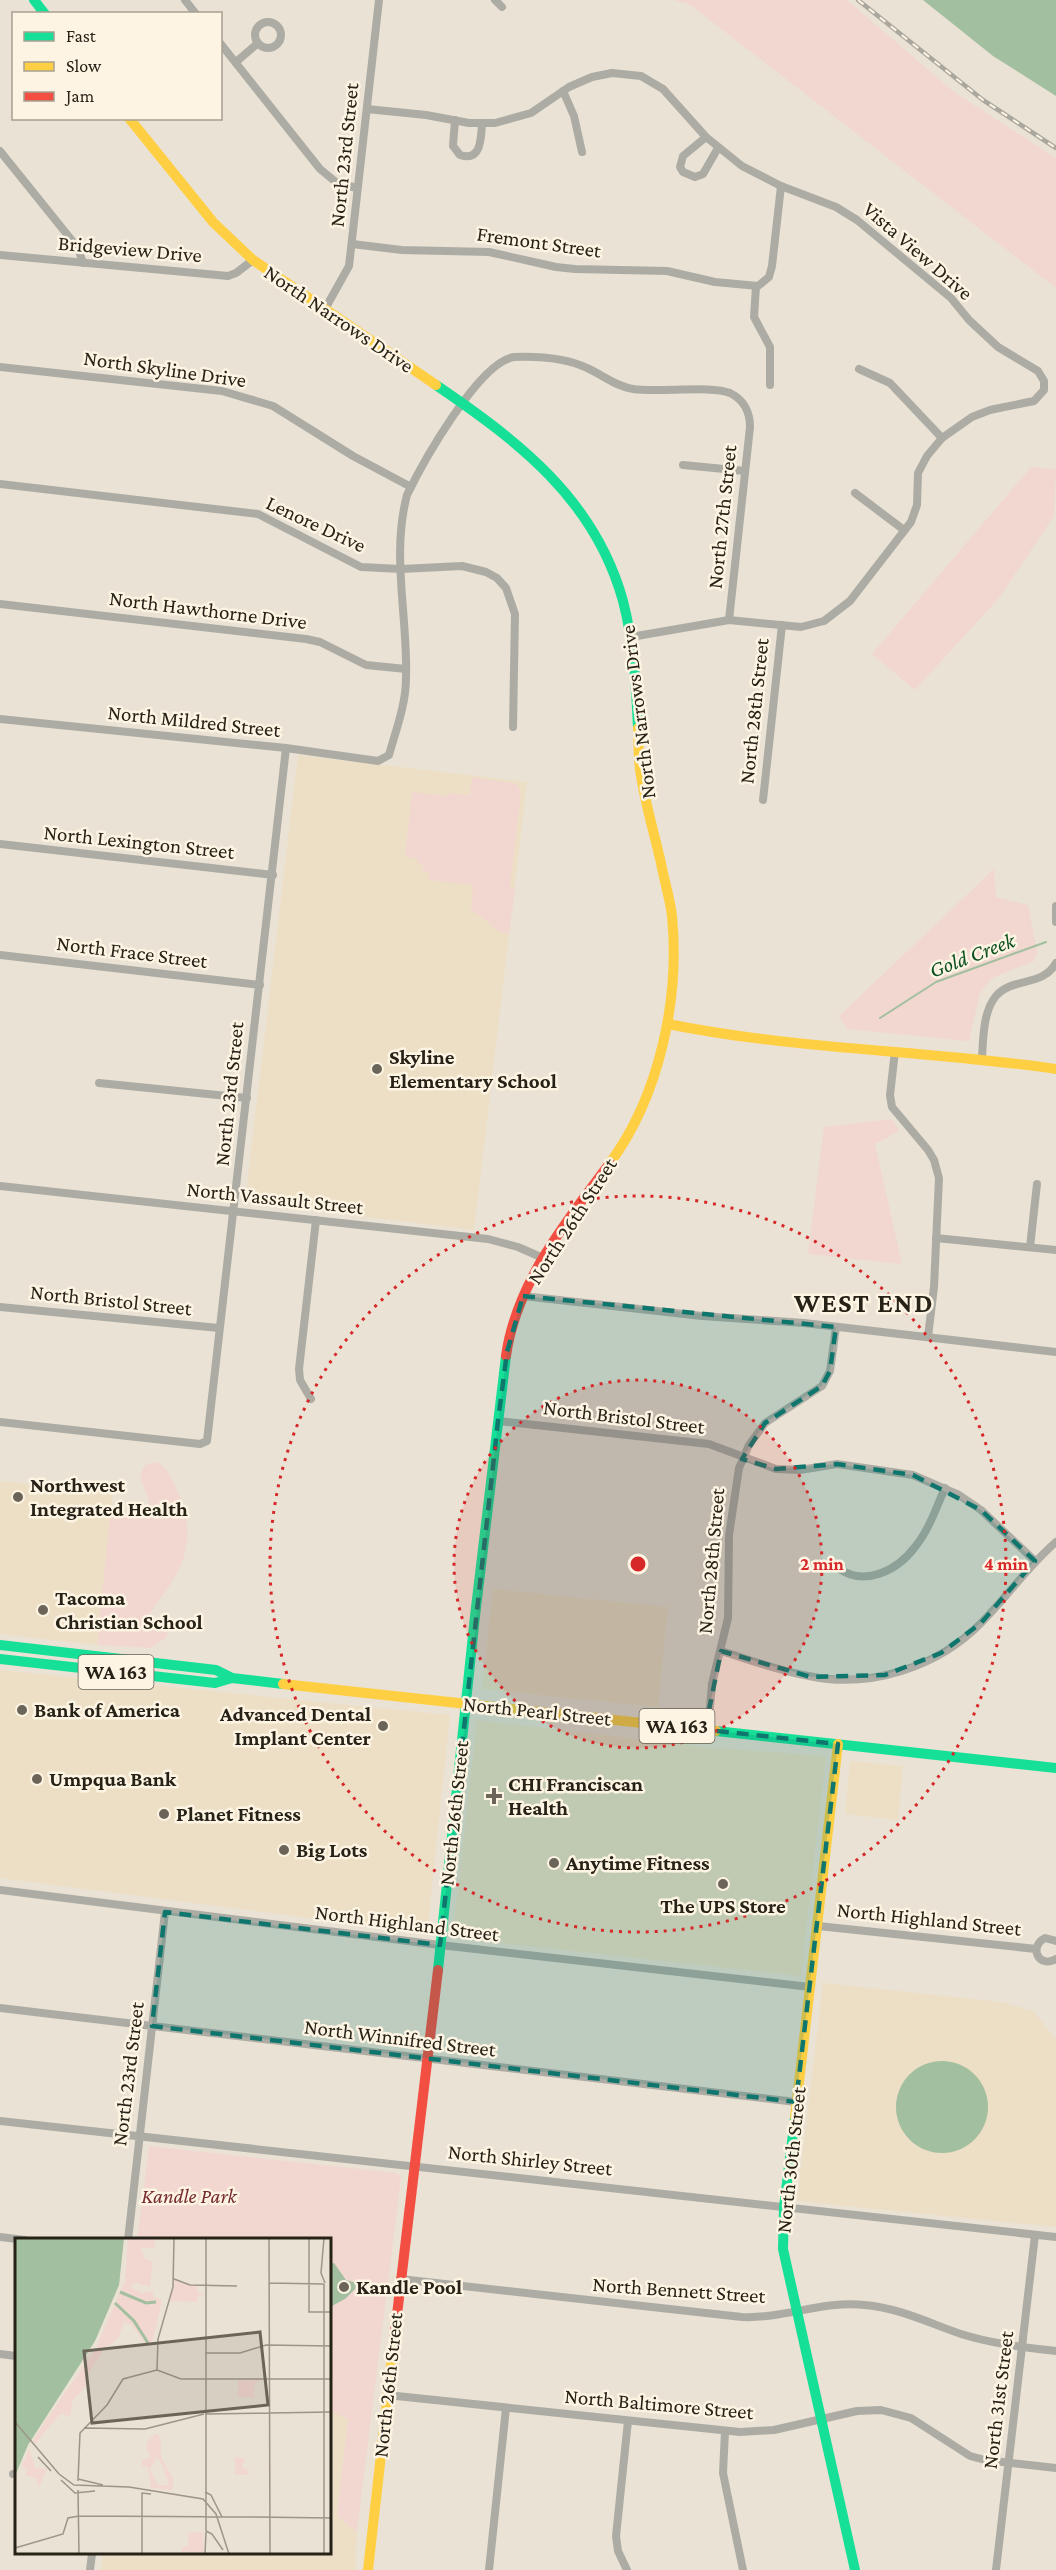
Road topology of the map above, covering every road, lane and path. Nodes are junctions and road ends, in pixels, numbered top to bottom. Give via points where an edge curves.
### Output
1 (34, 0) edge
2 (379, 0) edge
3 (495, 0) edge
4 (502, 7) dead end
5 (43, 12) edge
6 (258, 44) dead end
7 (222, 45) edge
8 (236, 62) junction
9 (562, 91) junction
10 (367, 109) junction
11 (131, 120) edge
12 (455, 120) junction
13 (482, 124) junction
14 (705, 137) junction
15 (718, 148) junction
16 (0, 150) edge
17 (582, 152) dead end
18 (781, 186) junction
19 (357, 188) junction
20 (352, 244) junction
21 (0, 255) edge
22 (253, 260) junction
23 (83, 263) junction
24 (756, 286) junction
25 (326, 309) junction
26 (0, 367) edge
27 (859, 369) dead end
28 (770, 385) dead end
29 (462, 403) junction
30 (942, 438) junction
31 (683, 465) dead end
32 (745, 471) junction
33 (0, 484) edge
34 (411, 487) junction
35 (855, 493) dead end
36 (904, 530) junction
37 (401, 569) junction
38 (0, 604) edge
39 (729, 620) junction
40 (782, 625) junction
41 (631, 637) junction
42 (406, 669) junction
43 (0, 719) edge
44 (513, 727) dead end
45 (286, 748) junction
46 (763, 801) dead end
47 (0, 844) edge
48 (273, 875) junction
49 (1056, 906) edge
50 (1056, 922) edge
51 (0, 955) edge
52 (1056, 963) edge
53 (260, 985) junction
54 (668, 1024) junction
55 (895, 1051) junction
56 (982, 1059) junction
57 (1056, 1069) edge
58 (99, 1083) dead end
59 (247, 1098) junction
60 (1036, 1184) dead end
61 (0, 1186) edge
62 (234, 1211) junction
63 (316, 1220) junction
64 (936, 1238) junction
65 (1030, 1247) junction
66 (1056, 1250) edge
67 (543, 1258) junction
68 (523, 1296) junction
69 (0, 1307) edge
70 (836, 1327) junction
71 (219, 1328) junction
72 (928, 1338) junction
73 (1056, 1352) edge
74 (311, 1399) dead end
75 (498, 1421) junction
76 (0, 1422) edge
77 (742, 1459) junction
78 (945, 1488) junction
79 (1056, 1542) edge
80 (1035, 1561) junction
81 (838, 1568) dead end
82 (0, 1646) edge
83 (721, 1651) junction
84 (0, 1659) edge
85 (232, 1678) junction
86 (465, 1703) junction
87 (708, 1730) junction
88 (838, 1744) junction
89 (1056, 1768) edge
90 (0, 1890) edge
91 (165, 1911) junction
92 (818, 1926) junction
93 (1056, 1941) edge
94 (440, 1945) junction
95 (1036, 1949) junction
96 (1056, 1959) edge
97 (810, 1987) junction
98 (0, 2008) edge
99 (152, 2026) junction
100 (428, 2060) junction
101 (796, 2102) junction
102 (0, 2121) edge
103 (139, 2137) junction
104 (414, 2166) junction
105 (784, 2207) junction
106 (1035, 2235) junction
107 (0, 2237) edge
108 (1056, 2237) edge
109 (128, 2238) edge
110 (15, 2239) edge
111 (400, 2279) junction
112 (795, 2311) junction
113 (1022, 2347) junction
114 (1056, 2351) edge
115 (0, 2354) edge
116 (15, 2356) edge
117 (387, 2395) junction
118 (506, 2408) junction
119 (820, 2419) junction
120 (628, 2421) junction
121 (725, 2431) junction
122 (1009, 2463) junction
123 (1056, 2468) edge
124 (92, 2555) edge
125 (90, 2570) edge
126 (368, 2570) edge
127 (489, 2570) edge
128 (627, 2570) edge
129 (743, 2570) edge
130 (855, 2570) edge
131 (996, 2570) edge

1 - 5 main road
2 - 10 street, North 23rd Street
3 - 4 street
6 - 8 street
7 - 8 street
8 - 19 street via 330,179
9 - 13 street, Vista View Drive via 522,117
9 - 14 street, Vista View Drive via 607,73 640,76 663,89
9 - 17 street via 574,116
10 - 12 street, Vista View Drive
10 - 19 street, North 23rd Street
11 - 22 main road, North Narrows Drive via 213,222
12 - 13 street, Vista View Drive
12 - 13 street via 453,146 464,156 479,148
14 - 15 street, Vista View Drive
14 - 15 street via 683,156 682,172 695,177 704,174
15 - 18 street, Vista View Drive via 742,166
16 - 23 street via 78,248
18 - 24 street, Fremont Street via 772,266 765,283
18 - 30 street, Vista View Drive via 836,207 857,220 951,298 998,347 1043,376 1045,386 1034,401 980,414
19 - 20 street, North 23rd Street
20 - 24 street, Fremont Street via 480,251 556,267 667,271
20 - 25 street, North 23rd Street via 346,273
21 - 23 street, Bridgeview Drive
22 - 23 street, Bridgeview Drive via 228,276
22 - 25 main road, North Narrows Drive
24 - 28 street via 754,317 770,347
25 - 29 main road, North Narrows Drive
26 - 34 street, North Skyline Drive via 222,391 254,399 295,418 353,456
27 - 30 street via 890,383
29 - 32 street, North 27th Street via 494,366 507,358 522,357 565,361 635,389 721,390 741,401 750,418
29 - 34 street
29 - 41 main road, North Narrows Drive via 534,458 574,503 611,567
30 - 36 street via 918,472 917,505
31 - 32 street
32 - 39 street, North 27th Street
33 - 37 street, Lenore Drive via 258,514 362,567
34 - 37 street via 403,511
35 - 36 street
36 - 40 street via 844,607 810,626
37 - 42 street
37 - 44 street, Lenore Drive via 470,567 497,578 506,588 516,614
38 - 42 street, North Hawthorne Drive via 306,639 321,642 366,665
39 - 40 street
39 - 41 street
40 - 46 street, North 28th Street
41 - 54 main road, North Narrows Drive via 640,769 672,915 674,986
42 - 45 street, North Mildred Street via 406,690 389,754 384,758 378,761
43 - 45 street, North Mildred Street
45 - 48 street, North 23rd Street
47 - 48 street, North Lexington Street
48 - 53 street, North 23rd Street
49 - 50 street
51 - 53 street, North Frace Street
52 - 56 street via 1040,979 1007,988 994,998 985,1028
53 - 59 street, North 23rd Street
54 - 55 main road via 729,1037
54 - 67 main road, North 26th Street via 656,1070 620,1149
55 - 56 main road
55 - 64 street via 892,1107 928,1150 937,1169 940,1190
56 - 57 main road
58 - 59 street
59 - 62 street, North 23rd Street
60 - 65 street
61 - 62 street, North Vassault Street
62 - 63 street, North Vassault Street
62 - 71 street, North 23rd Street
63 - 67 street, North Vassault Street via 488,1239
63 - 74 street via 299,1370
64 - 65 street
64 - 72 street
65 - 66 street
67 - 68 main road, North 26th Street
68 - 70 street
68 - 75 main road, North 26th Street via 507,1352
69 - 71 street, North Bristol Street
70 - 72 street
70 - 77 street, North 28th Street via 830,1371 822,1386 765,1423
71 - 76 street, North 23rd Street via 204,1443
72 - 73 street
75 - 77 street, North Bristol Street via 709,1444
75 - 86 main road, North 26th Street
77 - 78 street, North Bristol Street via 776,1469 837,1464 892,1470
77 - 83 street, North 28th Street via 732,1502 729,1608
78 - 80 street, North Bristol Street via 993,1519
78 - 81 street via 915,1548 898,1563 864,1578 850,1576
79 - 80 street
80 - 83 street via 968,1635 910,1668 849,1679 811,1677
82 - 85 main road, North Pearl Street / WA 163 via 216,1670
83 - 87 street, North 28th Street via 712,1684
84 - 85 main road, North Pearl Street / WA 163 via 215,1683
85 - 86 main road, North Pearl Street / WA 163
86 - 87 main road, North Pearl Street / WA 163
86 - 94 main road, North 26th Street
87 - 88 main road, North Pearl Street / WA 163
88 - 89 main road, North Pearl Street / WA 163
88 - 92 main road, North 30th Street
90 - 91 street, North Highland Street
91 - 94 street, North Highland Street
91 - 99 street, North 23rd Street
92 - 95 street, North Highland Street
92 - 97 main road, North 30th Street
93 - 95 street, North Highland Street via 1045,1938
94 - 97 street, North Highland Street
94 - 100 main road, North 26th Street
95 - 96 street, North Highland Street via 1043,1961
97 - 101 main road, North 30th Street
98 - 99 street, North Winnifred Street
99 - 100 street, North Winnifred Street
99 - 103 street, North 23rd Street
100 - 101 street, North Winnifred Street
100 - 104 main road, North 26th Street
101 - 105 main road, North 30th Street
102 - 103 street, North Shirley Street
103 - 104 street, North Shirley Street
103 - 109 street, North 23rd Street
104 - 105 street, North Shirley Street
104 - 111 main road, North 26th Street
105 - 106 street, North Shirley Street
105 - 112 main road, North 30th Street via 784,2259
106 - 108 street, North Shirley Street
106 - 113 street, North 31st Street
107 - 110 street
111 - 112 street, North Bennett Street via 742,2317 769,2317
111 - 117 main road, North 26th Street
112 - 113 street, North Bennett Street via 836,2304 879,2306 985,2341
112 - 119 main road, North 30th Street
113 - 114 street, North Bennett Street
113 - 122 street, North 31st Street
115 - 116 street
117 - 118 street, North Baltimore Street
117 - 126 main road, North 26th Street
118 - 120 street, North Baltimore Street
118 - 127 street
119 - 121 street, North Baltimore Street via 764,2431
119 - 122 street, North Baltimore Street via 862,2410 900,2414 970,2456
119 - 130 main road, North 30th Street
120 - 121 street, North Baltimore Street
120 - 128 street via 616,2536
121 - 129 street via 723,2473
122 - 123 street, North Baltimore Street
122 - 131 street, North 31st Street
124 - 125 street

